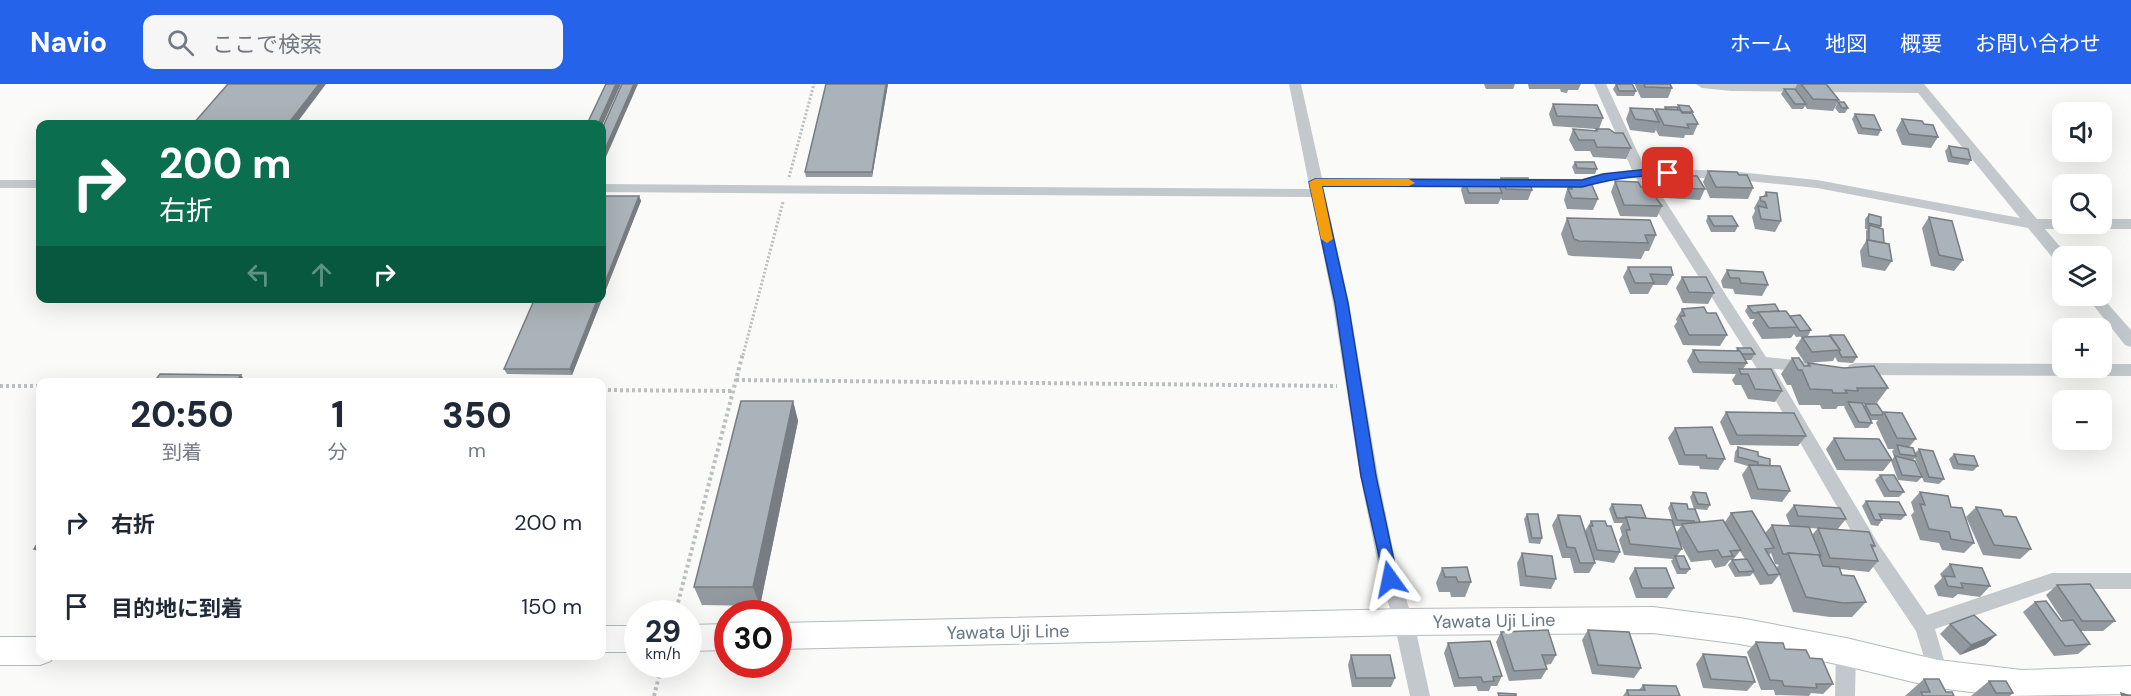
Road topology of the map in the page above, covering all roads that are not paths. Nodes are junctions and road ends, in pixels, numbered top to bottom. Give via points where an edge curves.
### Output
1 (1295, 84) edge
2 (1600, 84) edge
3 (1702, 84) edge
4 (1919, 86) edge
5 (1641, 174) junction
6 (0, 184) edge
7 (36, 184) edge
8 (606, 188) edge
9 (1316, 188) junction
10 (2034, 224) junction
11 (2131, 224) edge
12 (2052, 246) edge
13 (2101, 306) edge
14 (2131, 341) edge
15 (1761, 362) junction
16 (2131, 370) edge
17 (2131, 581) edge
18 (1404, 622) junction
19 (1923, 625) junction
20 (792, 636) edge
21 (606, 639) edge
22 (624, 639) edge
23 (0, 651) edge
24 (36, 651) edge
25 (1846, 652) junction
26 (1938, 674) junction
27 (2131, 680) edge
28 (1420, 696) edge
29 (1845, 696) edge

1 - 9 street
2 - 5 street
3 - 4 street
4 - 10 street
5 - 9 street via 1582,183
5 - 10 street via 1728,175 1817,184
5 - 15 street
6 - 7 street
8 - 9 street
9 - 18 street via 1341,303 1369,476 1390,579
10 - 11 street
10 - 12 street
13 - 14 street
15 - 16 street via 1831,368
15 - 19 street via 1872,550
17 - 19 street via 2052,581
18 - 20 main road, Yawata Uji Line
18 - 25 main road, Yawata Uji Line via 1653,620 1740,631
18 - 28 street
19 - 26 street
21 - 22 main road
23 - 24 main road
25 - 26 main road, Yawata Uji Line
25 - 29 street
26 - 27 main road, Yawata Uji Line via 2022,684

